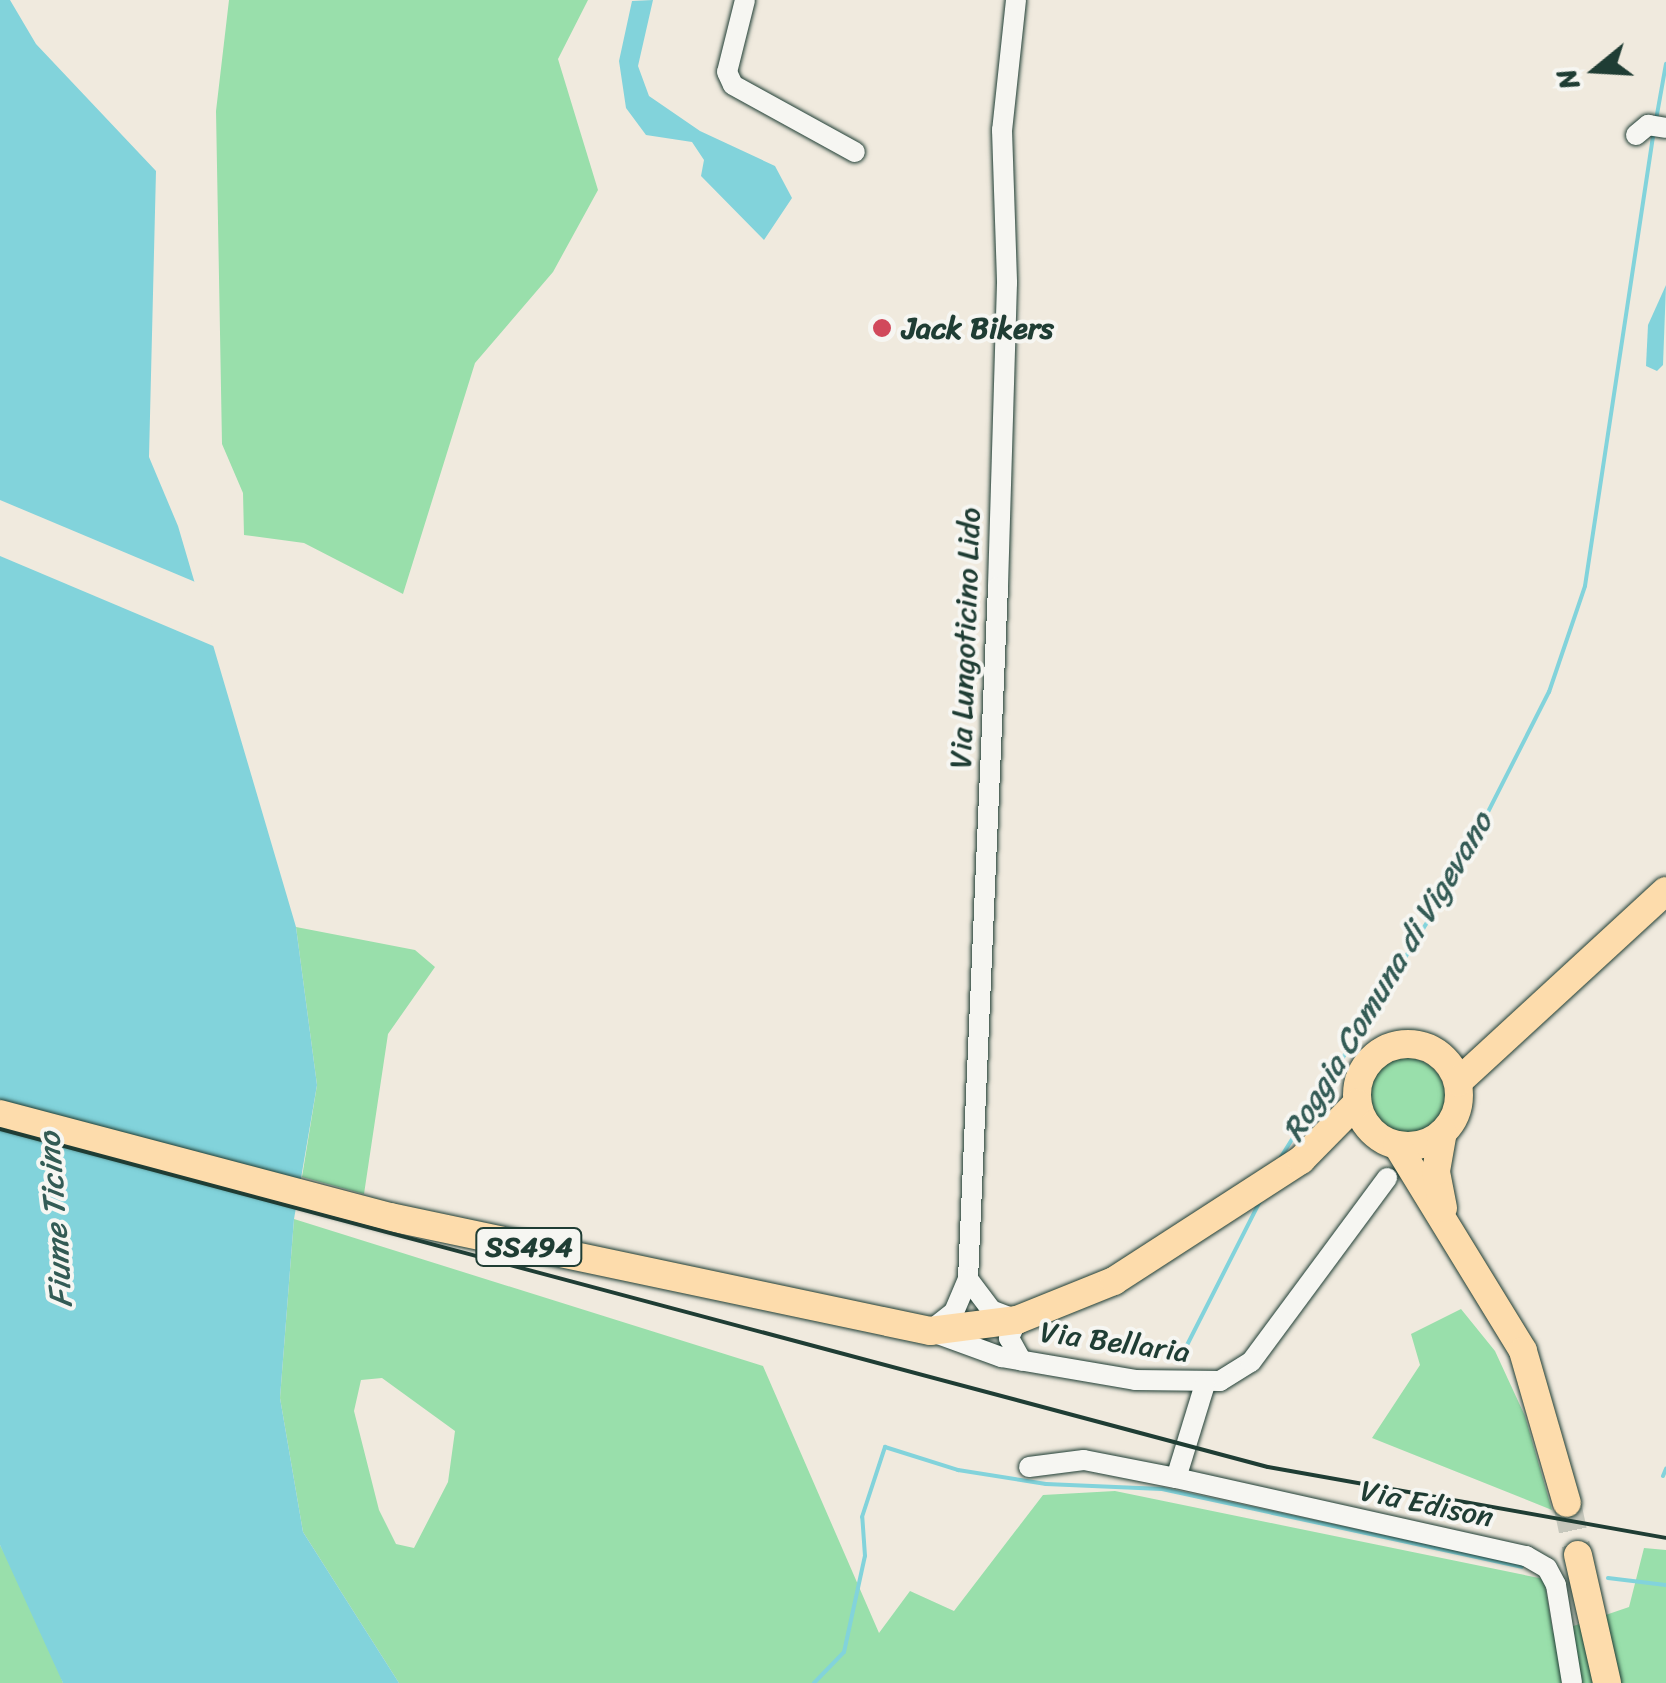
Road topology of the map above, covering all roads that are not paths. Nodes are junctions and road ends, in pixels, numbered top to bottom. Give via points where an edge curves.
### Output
1 (745, 0) edge
2 (1016, 0) edge
3 (855, 152) dead end
4 (1666, 891) edge
5 (1548, 1001) junction
6 (1435, 1050) junction
7 (1458, 1082) junction
8 (1358, 1102) junction
9 (0, 1114) edge
10 (1443, 1133) junction
11 (1389, 1142) junction
12 (1302, 1160) junction
13 (1386, 1178) dead end
14 (1450, 1234) junction
15 (968, 1279) junction
16 (1008, 1321) junction
17 (930, 1331) junction
18 (1012, 1359) junction
19 (1205, 1384) junction
20 (1028, 1467) dead end
21 (1176, 1478) junction
22 (1567, 1502) tunnel mouth
23 (1578, 1554) tunnel mouth
24 (1572, 1683) edge
25 (1608, 1683) edge

1 - 3 street via 727,72 734,85
2 - 15 street, Via Lungoticino Lido via 1002,130 1006,282 998,586
4 - 5 main road, SS494
5 - 6 main road, SS494 via 1473,1046
5 - 7 main road, SS494
6 - 7 main road
6 - 8 main road, SS494 via 1407,1043 1380,1052 1362,1071
7 - 10 main road via 1458,1110
8 - 11 main road
8 - 12 main road, SS494
9 - 17 main road, SS494 via 330,1203
10 - 11 main road, SS494
10 - 14 main road via 1436,1171
11 - 12 main road, SS494 via 1352,1139
11 - 14 main road
12 - 16 main road, SS494 via 1114,1281
13 - 19 street, Via Bellaria via 1250,1362
14 - 22 main road via 1523,1351
15 - 16 street
15 - 17 street via 954,1312
16 - 17 main road, SS494
16 - 18 street, Via Bellaria
17 - 18 street
18 - 19 street, Via Bellaria
19 - 21 street
20 - 21 street, Via Edison via 1084,1460
21 - 24 street, Via Edison via 1526,1556 1547,1568 1556,1585
23 - 25 main road

